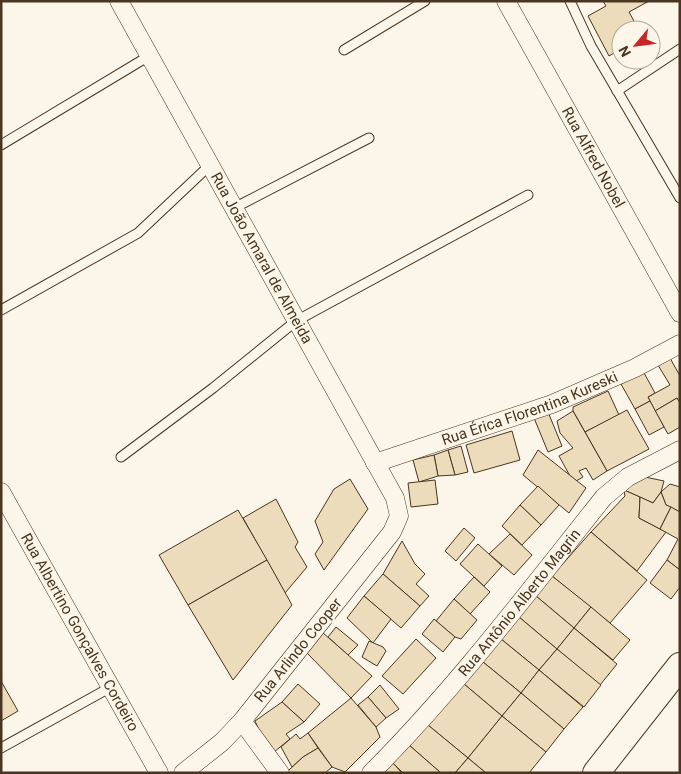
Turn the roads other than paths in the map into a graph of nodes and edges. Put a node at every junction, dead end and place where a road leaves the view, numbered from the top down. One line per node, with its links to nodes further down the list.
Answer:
1 (119, 1): 7 (street, Rua João Amaral de Almeida)
2 (425, 1): 6 (lane)
3 (506, 1): 16 (street, Rua Alfred Nobel)
4 (570, 1): 8 (lane)
5 (680, 49): 8 (lane)
6 (344, 50)
7 (149, 56): 10 (lane); 11 (street, Rua João Amaral de Almeida)
8 (618, 91): 13 (lane)
9 (369, 138): 14 (lane)
10 (1, 145)
11 (210, 165): 14 (street, Rua João Amaral de Almeida); 15 (lane)
12 (528, 196): 17 (lane)
13 (680, 198)
14 (234, 208): 17 (street, Rua João Amaral de Almeida)
15 (1, 310)
16 (680, 313)
17 (296, 321): 20 (lane); 21 (street, Rua João Amaral de Almeida)
18 (680, 344): 21 (street, Rua Érica Florentina Kureski)
19 (680, 450): 31 (street, Rua Antônio Alberto Magrin)
20 (121, 457)
21 (375, 463): 23 (street, Rua João Amaral de Almeida)
22 (1, 492): 25 (street, Rua Albertino Gonçalves Cordeiro)
23 (399, 516): 26 (street, Rua Arlindo Cooper)
24 (680, 666): 32 (main road)
25 (111, 687): 27 (lane); 28 (street, Rua Albertino Gonçalves Cordeiro)
26 (242, 720): 29 (street, Rua Arlindo Cooper); 30 (street)
27 (1, 748)
28 (159, 773)
29 (183, 773)
30 (280, 773)
31 (371, 773)
32 (596, 773)

